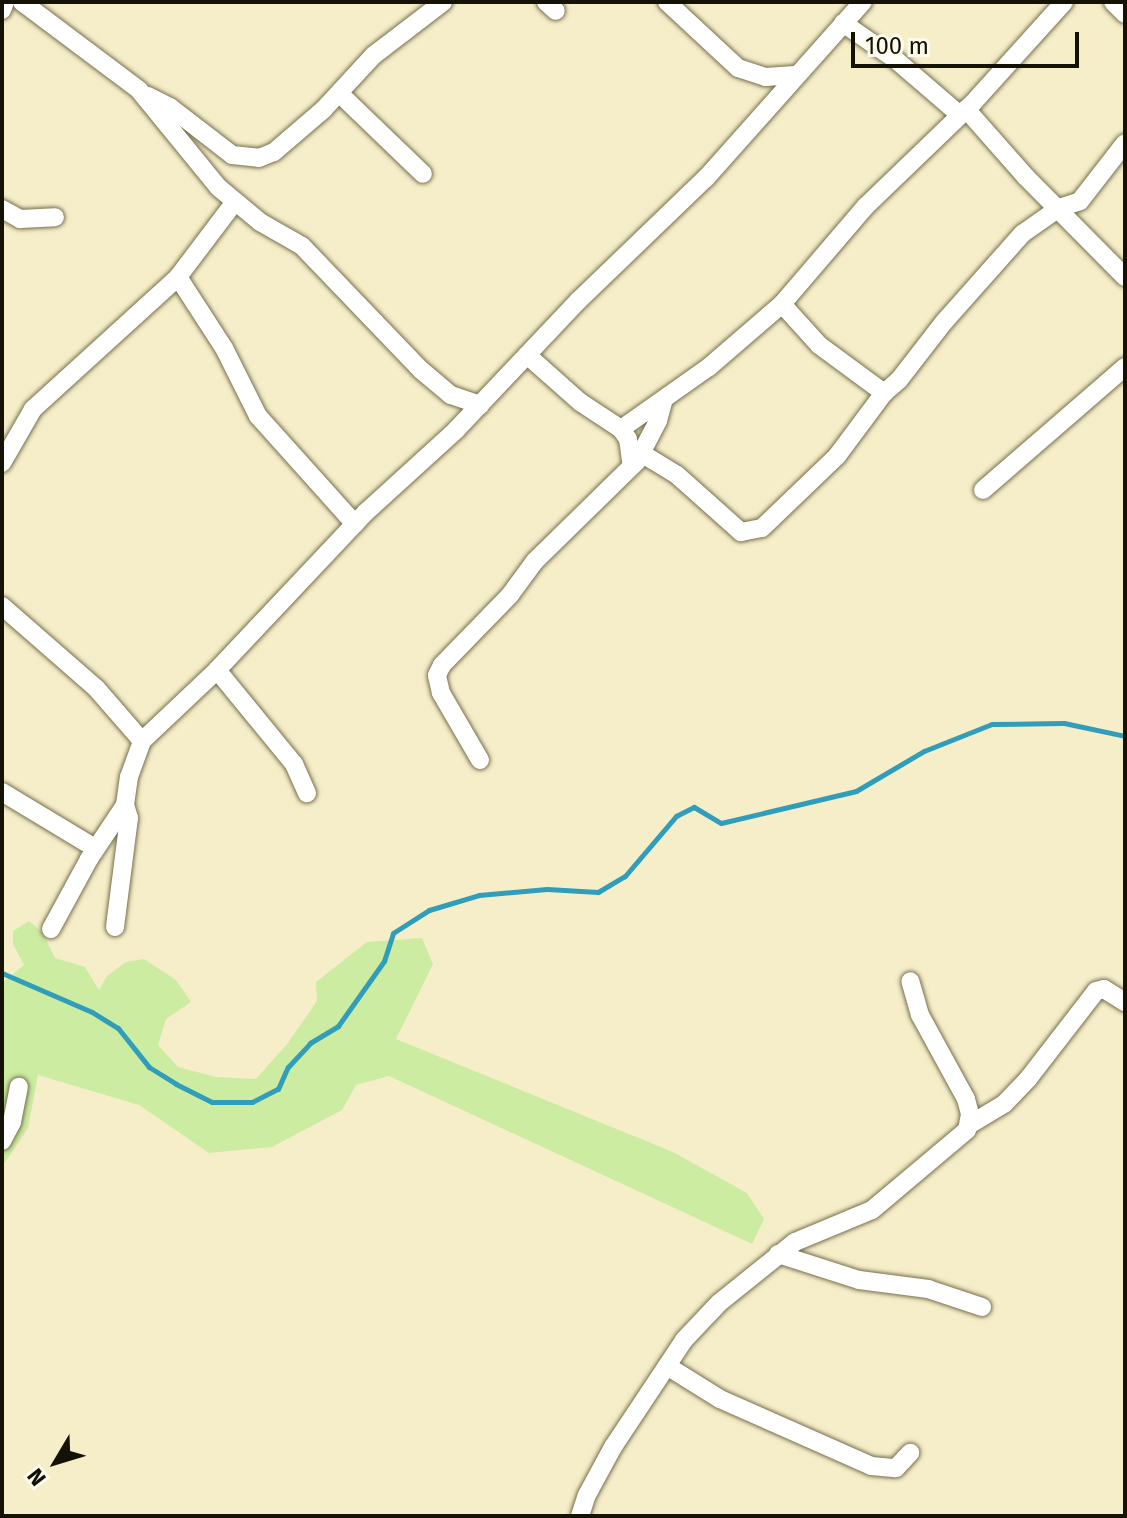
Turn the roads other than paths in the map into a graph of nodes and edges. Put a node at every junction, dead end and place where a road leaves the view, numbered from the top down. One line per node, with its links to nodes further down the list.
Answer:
1 (5, 2): 8 (street)
2 (22, 2): 12 (street)
3 (443, 2): 13 (street)
4 (667, 2): 11 (street)
5 (863, 2): 10 (street)
6 (1064, 2): 14 (street)
7 (1113, 2): 9 (street)
8 (2, 10)
9 (1125, 14)
10 (843, 23): 11 (street); 14 (street)
11 (795, 75): 24 (street)
12 (139, 90): 13 (street); 17 (street)
13 (340, 94): 16 (street)
14 (963, 112): 18 (street); 23 (street)
15 (1125, 143): 18 (street)
16 (423, 174)
17 (234, 203): 21 (street); 28 (street)
18 (1059, 208): 22 (street); 26 (street)
19 (2, 209): 20 (street)
20 (55, 217)
21 (178, 277): 31 (street); 33 (street)
22 (1125, 277)
23 (782, 304): 26 (street); 27 (street)
24 (527, 355): 28 (street); 29 (street)
25 (1125, 367): 32 (street)
26 (884, 393): 30 (street)
27 (663, 402): 29 (street); 30 (street)
28 (480, 405): 33 (street)
29 (621, 429): 30 (street)
30 (636, 460): 37 (street)
31 (2, 463)
32 (983, 490)
33 (355, 524): 35 (street)
34 (4, 613): 36 (street)
35 (217, 670): 36 (street); 39 (street)
36 (142, 741): 40 (street)
37 (480, 760)
38 (2, 792): 41 (street)
39 (307, 793)
40 (125, 805): 41 (street); 42 (street)
41 (95, 848): 43 (street)
42 (115, 927)
43 (51, 929)
44 (910, 981): 47 (street)
45 (1125, 1002): 47 (street)
46 (19, 1087): 48 (street)
47 (969, 1125): 49 (street)
48 (2, 1141)
49 (778, 1254): 50 (street); 51 (street)
50 (982, 1307)
51 (667, 1366): 52 (street); 53 (street)
52 (910, 1453)
53 (580, 1516)

